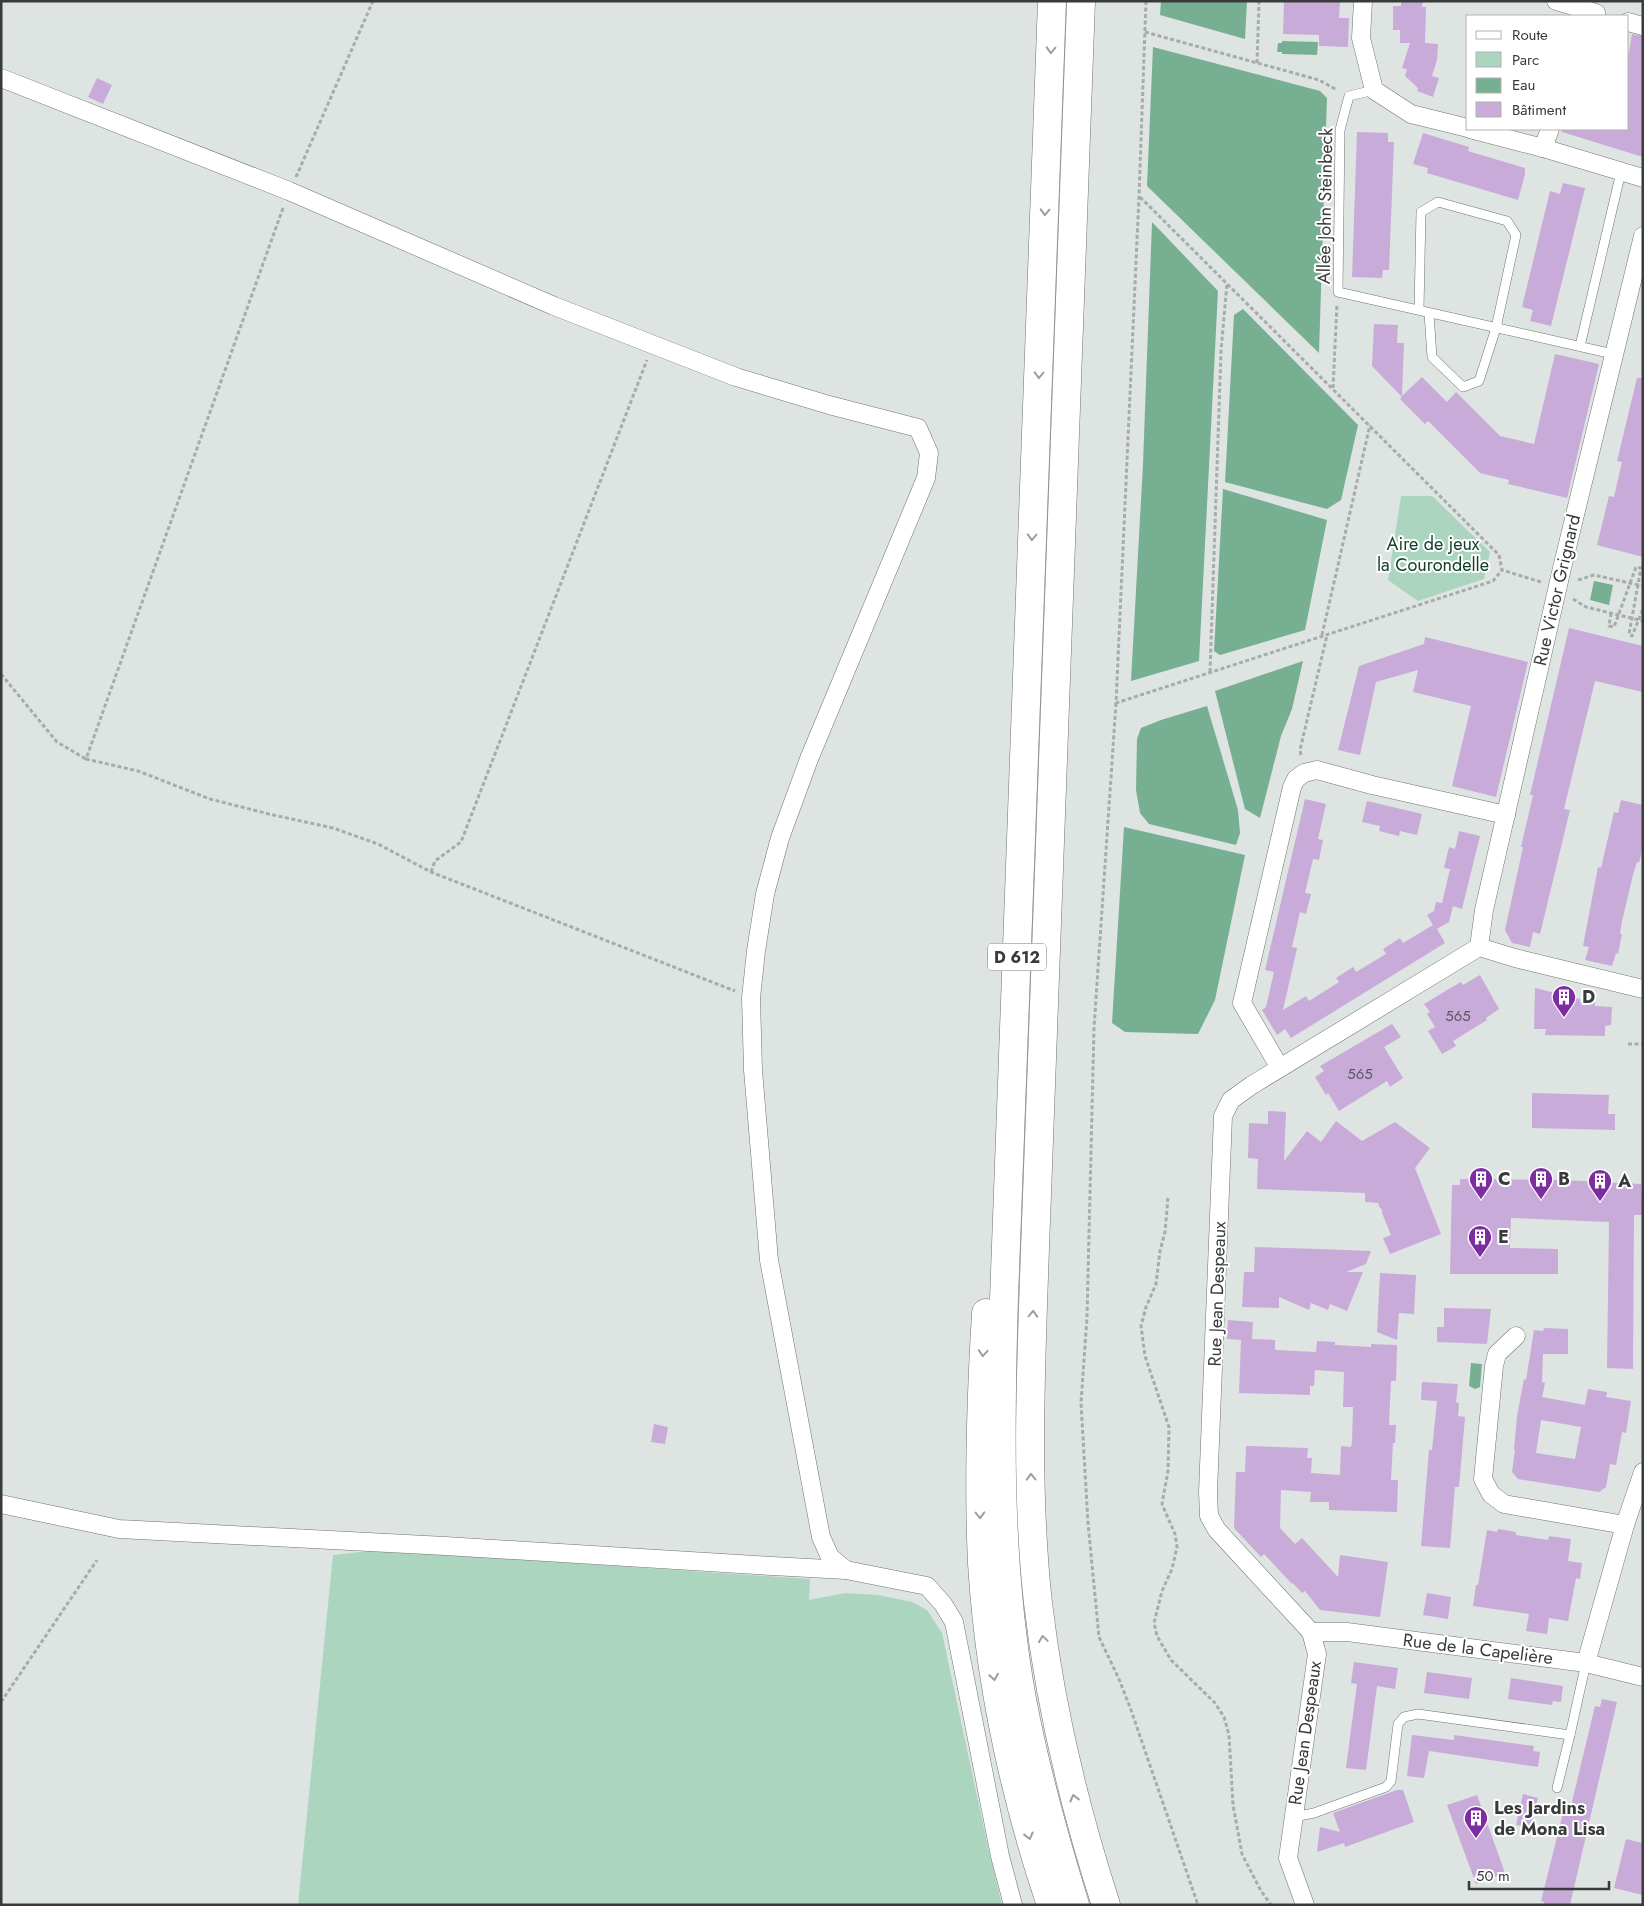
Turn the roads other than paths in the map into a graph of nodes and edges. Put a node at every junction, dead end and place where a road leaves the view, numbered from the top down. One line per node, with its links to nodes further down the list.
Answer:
1 (1052, 1): 26 (highway, D 612, one-way to 26)
2 (1081, 1): 38 (highway, D 612, one-way to 2)
3 (1363, 1): 9 (street)
4 (1556, 1): 5 (street)
5 (1599, 15)
6 (1629, 22): 7 (street)
7 (1643, 26)
8 (1, 78): 31 (street)
9 (1374, 90): 10 (street); 17 (lane, Allée John Steinbeck)
10 (1466, 127)
11 (1476, 130): 13 (street)
12 (1550, 130): 13 (street)
13 (1543, 148): 14 (street)
14 (1621, 172): 15 (street); 20 (lane)
15 (1643, 178)
16 (1643, 236): 21 (street, Rue Victor Grignard)
17 (1419, 310): 18 (lane, Allée John Steinbeck); 19 (lane)
18 (1429, 313): 19 (lane, Allée John Steinbeck); 19 (lane)
19 (1496, 328): 20 (lane, Allée John Steinbeck)
20 (1580, 346): 21 (lane, Allée John Steinbeck)
21 (1613, 354): 22 (street, Rue Victor Grignard)
22 (1506, 815): 23 (street, Rue Victor Grignard); 25 (street)
23 (1480, 947): 24 (street); 25 (street, Rue Jean Despeaux)
24 (1643, 989)
25 (1280, 1068): 32 (street, Rue Jean Despeaux)
26 (1013, 1078): 40 (highway, one-way to 40); 41 (highway, D 612)
27 (1516, 1336): 30 (street)
28 (1643, 1472): 30 (street)
29 (1, 1504): 31 (street)
30 (1625, 1525): 33 (street)
31 (846, 1570): 39 (street)
32 (1311, 1632): 33 (street, Rue de la Capelière); 37 (street, Rue Jean Despeaux)
33 (1586, 1663): 34 (street, Rue de la Capelière); 35 (lane)
34 (1643, 1677)
35 (1570, 1735): 36 (lane); 37 (lane)
36 (1557, 1788)
37 (1294, 1817): 44 (street, Rue Jean Despeaux)
38 (1087, 1845): 42 (highway, D 612); 43 (highway)
39 (1013, 1905)
40 (1051, 1905)
41 (1076, 1905)
42 (1106, 1905)
43 (1112, 1905)
44 (1305, 1905)

